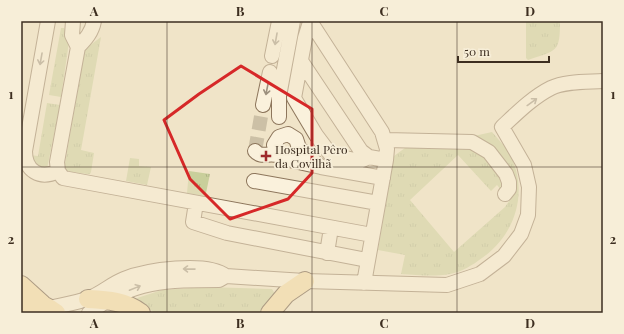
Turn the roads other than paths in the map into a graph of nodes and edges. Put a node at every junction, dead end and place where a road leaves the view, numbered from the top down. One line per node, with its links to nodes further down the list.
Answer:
1 (48, 21): 21 (street, one-way to 21)
2 (73, 21): 7 (street)
3 (94, 21): 7 (street)
4 (279, 21): 8 (street, one-way to 8)
5 (293, 21): 13 (street)
6 (310, 21): 9 (street); 14 (street)
7 (75, 42): 21 (street)
8 (272, 56)
9 (301, 61): 18 (street); 18 (street)
10 (270, 72): 12 (street, one-way to 12)
11 (603, 81): 33 (street, one-way to 11)
12 (264, 105)
13 (283, 137): 15 (street); 17 (street)
14 (386, 140): 19 (street); 24 (street)
15 (299, 148): 17 (street); 20 (street)
16 (255, 151): 17 (street)
17 (281, 157): 20 (street)
18 (369, 157): 19 (street)
19 (386, 160): 22 (street)
20 (321, 167): 22 (street)
21 (58, 171): 25 (street)
22 (383, 178): 26 (street)
23 (254, 181): 26 (street)
24 (505, 194)
25 (196, 203): 27 (street); 29 (street)
26 (378, 203): 28 (street)
27 (331, 228): 28 (street); 29 (street)
28 (372, 235): 30 (street)
29 (327, 252): 30 (street)
30 (367, 260): 33 (street)
31 (226, 276): 32 (street); 35 (street, one-way to 31); 36 (street, one-way to 36)
32 (305, 281): 33 (street); 40 (main road)
33 (364, 283)
34 (21, 285): 38 (main road)
35 (111, 300): 36 (main road); 39 (main road)
36 (89, 306): 38 (street)
37 (21, 307): 38 (main road)
38 (49, 308)
39 (141, 313)
40 (270, 313)

